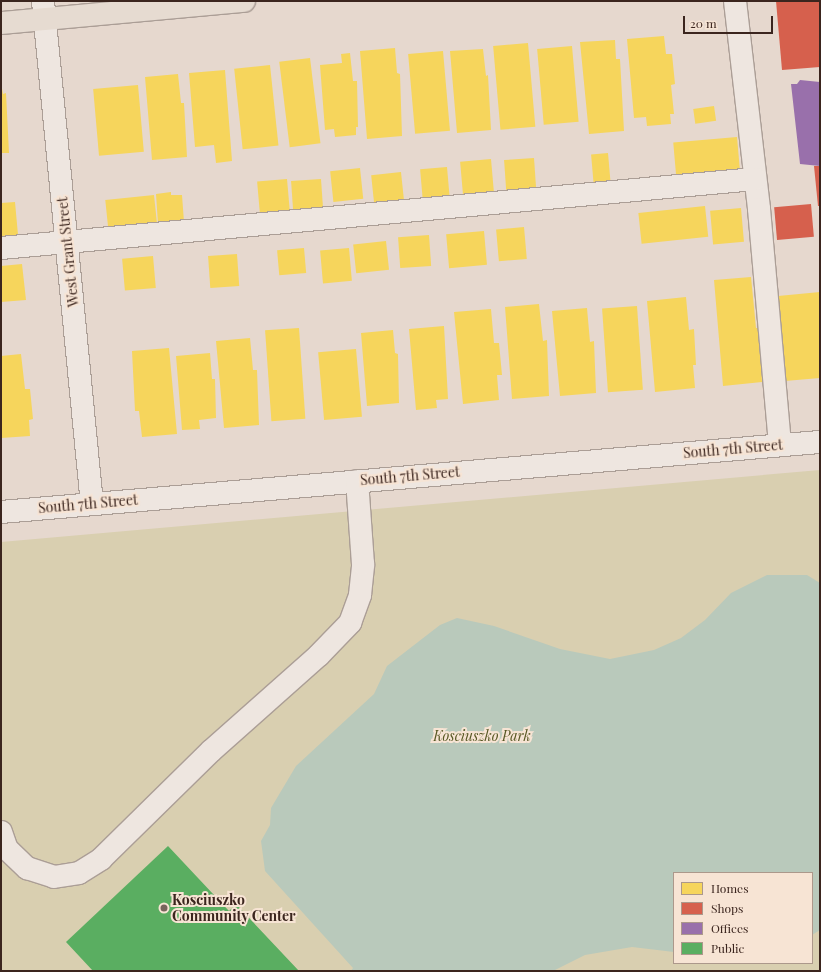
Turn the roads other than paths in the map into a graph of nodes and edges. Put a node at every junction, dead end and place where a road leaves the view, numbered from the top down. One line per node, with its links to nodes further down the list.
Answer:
1 (244, 1): 3 (main road)
2 (735, 1): 5 (street)
3 (44, 10): 4 (main road); 6 (street, West Grant Street)
4 (1, 22)
5 (755, 178): 6 (street); 9 (street)
6 (67, 243): 7 (street); 11 (street, West Grant Street)
7 (1, 248)
8 (820, 442): 9 (street, South 7th Street)
9 (780, 445): 10 (street, South 7th Street)
10 (357, 481): 11 (street, South 7th Street); 13 (street)
11 (92, 504): 12 (street, South 7th Street)
12 (1, 512)
13 (1, 832)

